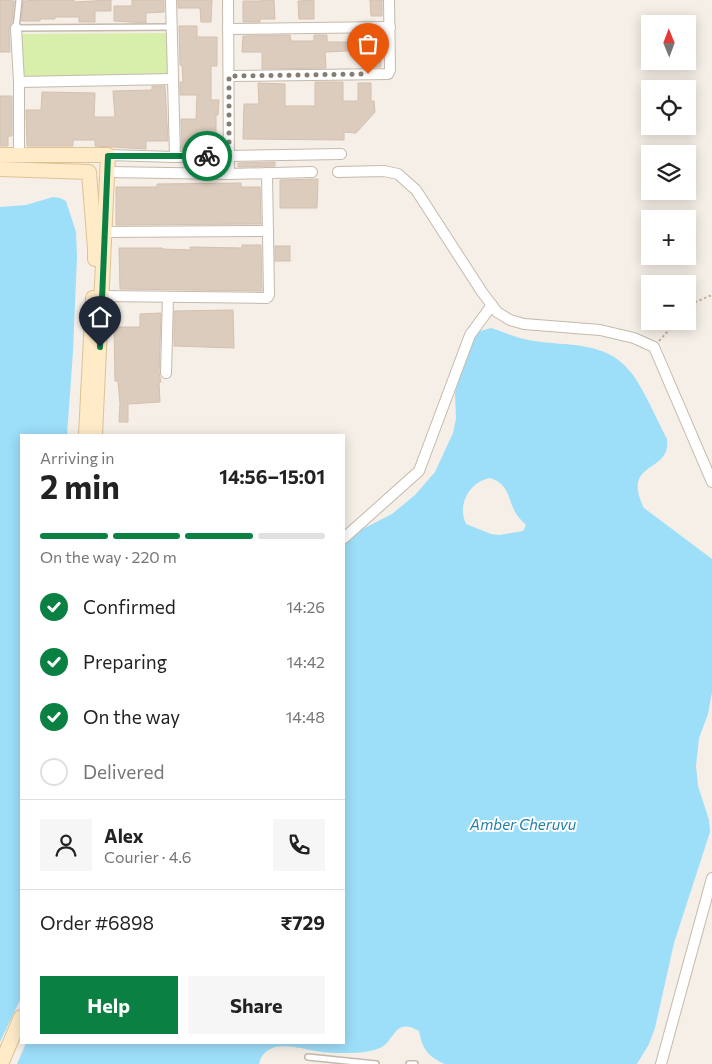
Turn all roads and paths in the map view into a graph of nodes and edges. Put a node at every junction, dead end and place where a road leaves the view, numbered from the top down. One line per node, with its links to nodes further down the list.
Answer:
1 (19, 0): 7 (lane)
2 (171, 0): 5 (street)
3 (228, 0): 8 (street)
4 (389, 0): 6 (street)
5 (171, 27): 7 (lane); 10 (street)
6 (390, 27): 8 (street); 9 (street)
7 (16, 28): 11 (street)
8 (228, 29): 9 (street)
9 (229, 76): 17 (street)
10 (173, 79): 11 (street); 18 (street)
11 (19, 82): 14 (street)
12 (341, 154): 17 (street)
13 (0, 155): 14 (main road)
14 (18, 155): 15 (main road)
15 (90, 156): 16 (main road); 20 (main road)
16 (108, 156): 18 (street); 21 (main road)
17 (229, 156): 18 (street); 25 (street)
18 (175, 157)
19 (0, 169): 20 (main road)
20 (89, 172): 21 (main road); 36 (main road)
21 (108, 172): 25 (street); 27 (main road)
22 (312, 172): 24 (street)
23 (338, 172): 32 (street)
24 (267, 173): 25 (street); 26 (street)
25 (229, 174)
26 (268, 231): 27 (street); 30 (street)
27 (105, 232): 29 (main road)
28 (712, 295): 31 (path)
29 (102, 296): 30 (street); 37 (main road)
30 (168, 297): 35 (street)
31 (696, 302)
32 (492, 305): 34 (street); 39 (street)
33 (669, 330): 34 (path)
34 (654, 347): 38 (street)
35 (166, 373)
36 (86, 434)
37 (95, 434)
38 (712, 482)
39 (345, 537)
40 (712, 878): 49 (street)
41 (20, 1020): 44 (main road)
42 (20, 1037): 45 (main road)
43 (308, 1057): 46 (lane)
44 (1, 1064)
45 (9, 1064)
46 (376, 1064)
47 (409, 1064): 48 (lane)
48 (415, 1064)
49 (661, 1064)

